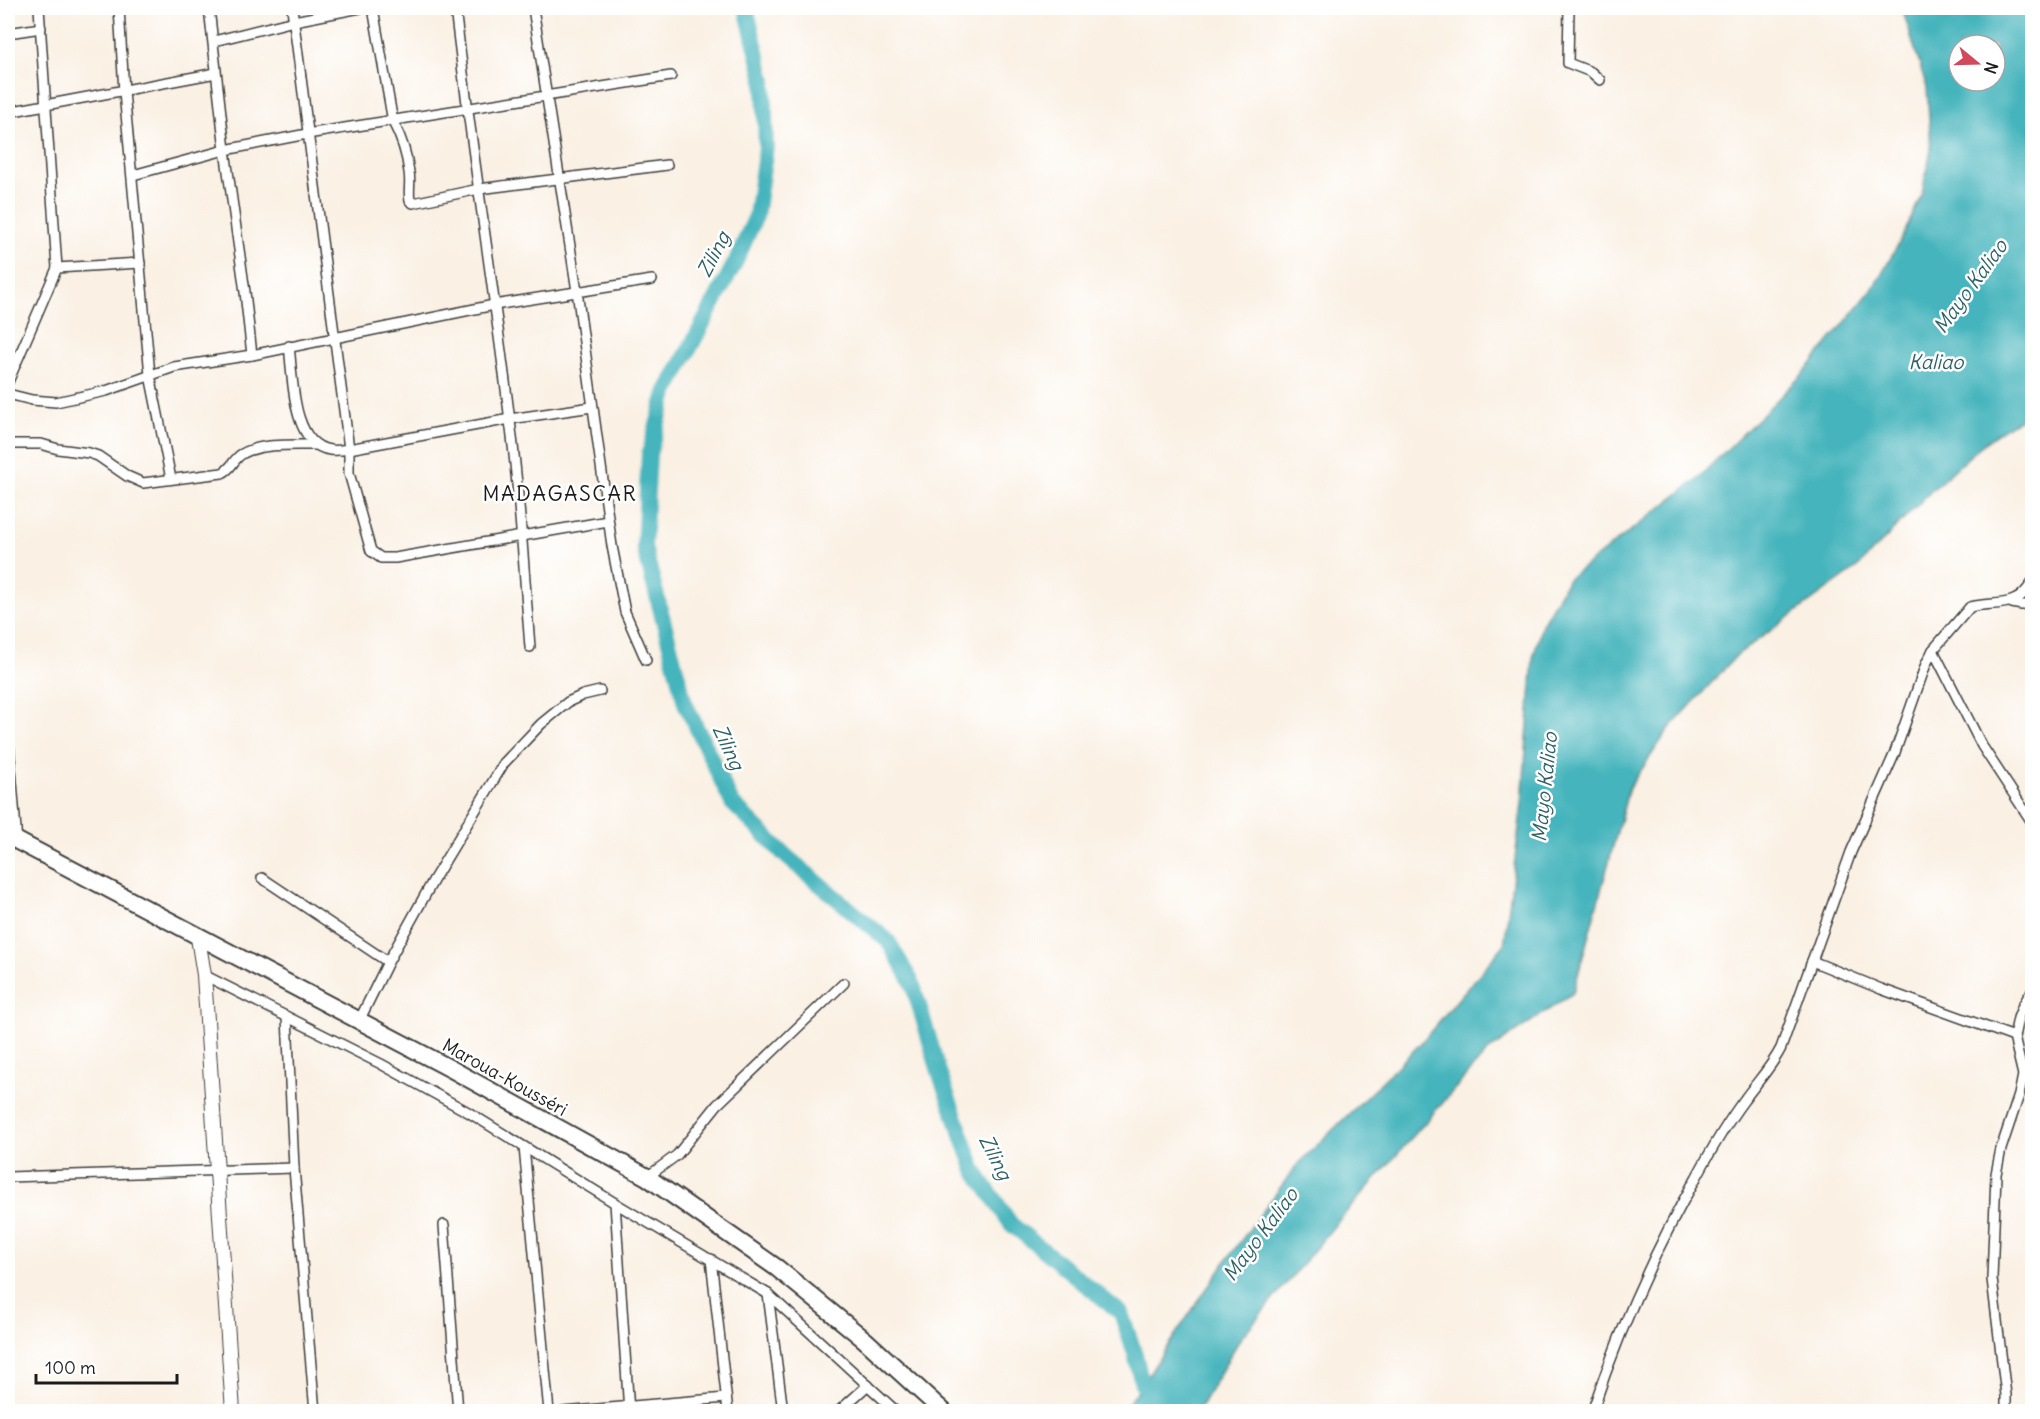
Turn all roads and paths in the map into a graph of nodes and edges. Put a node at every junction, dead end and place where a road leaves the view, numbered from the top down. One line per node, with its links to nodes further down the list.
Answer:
1 (39, 8): 11 (street)
2 (119, 8): 17 (street)
3 (209, 8): 13 (street)
4 (292, 8): 10 (street)
5 (360, 8): 10 (street)
6 (373, 8): 22 (street)
7 (455, 8): 20 (street)
8 (533, 8): 18 (street)
9 (1569, 8): 16 (street)
10 (294, 21): 13 (street); 23 (street)
11 (41, 28): 12 (street); 19 (street)
12 (8, 33)
13 (214, 41): 14 (street)
14 (216, 73): 17 (street); 24 (street)
15 (671, 76): 18 (street)
16 (1600, 80)
17 (124, 92): 19 (street); 26 (street)
18 (546, 95): 20 (street); 27 (street)
19 (46, 106): 21 (street); 30 (street)
20 (467, 110): 22 (street); 28 (street)
21 (8, 112)
22 (393, 122): 23 (street); 28 (street)
23 (307, 134): 24 (street); 34 (street)
24 (225, 150): 26 (street); 36 (street)
25 (667, 165): 27 (street)
26 (133, 175): 29 (street)
27 (559, 179): 28 (street); 32 (street)
28 (479, 189): 33 (street)
29 (140, 263): 30 (street); 37 (street)
30 (57, 268): 38 (street)
31 (652, 280): 32 (street)
32 (577, 291): 33 (street); 40 (street)
33 (494, 305): 34 (street); 41 (street)
34 (335, 338): 35 (street); 44 (street)
35 (289, 346): 36 (street); 43 (street)
36 (252, 355): 37 (street)
37 (150, 375): 39 (street); 45 (street)
38 (8, 382)
39 (8, 394)
40 (592, 407): 41 (street); 46 (street)
41 (510, 419): 44 (street); 47 (street)
42 (8, 444): 45 (street)
43 (316, 445): 44 (street); 45 (street)
44 (349, 449): 47 (street)
45 (171, 479)
46 (608, 521): 47 (street); 53 (street)
47 (521, 535): 51 (street)
48 (2032, 582): 49 (street)
49 (2012, 603): 50 (street); 52 (street)
50 (2032, 605)
51 (530, 647)
52 (1933, 650): 56 (street); 60 (street)
53 (646, 660)
54 (600, 692): 61 (street)
55 (8, 733): 57 (street)
56 (2032, 822)
57 (13, 839): 59 (highway, Maroua-Kousséri)
58 (262, 879): 61 (street)
59 (198, 938): 62 (street); 66 (highway, Maroua-Kousséri)
60 (1812, 960): 67 (street); 90 (street)
61 (388, 962): 66 (street)
62 (204, 975): 65 (street); 70 (street)
63 (844, 983): 72 (street)
64 (2032, 992): 67 (street)
65 (287, 1017): 68 (street); 69 (street)
66 (358, 1021): 72 (highway, Maroua-Kousséri)
67 (2014, 1037): 91 (street)
68 (524, 1147): 73 (street); 83 (street)
69 (294, 1168): 70 (street); 81 (street)
70 (216, 1171): 71 (street); 80 (street)
71 (8, 1177)
72 (647, 1177): 89 (highway, Maroua-Kousséri)
73 (615, 1203): 75 (street); 79 (street)
74 (444, 1225): 82 (street)
75 (711, 1259): 76 (street); 78 (street)
76 (768, 1294): 77 (street); 86 (street)
77 (868, 1385): 87 (street); 88 (street)
78 (726, 1398): 79 (street); 85 (street)
79 (629, 1409): 84 (street)
80 (233, 1412)
81 (315, 1412)
82 (458, 1412)
83 (549, 1412)
84 (563, 1412)
85 (728, 1412)
86 (783, 1412)
87 (838, 1412)
88 (897, 1412)
89 (944, 1412)
90 (1592, 1412)
91 (2006, 1412)

